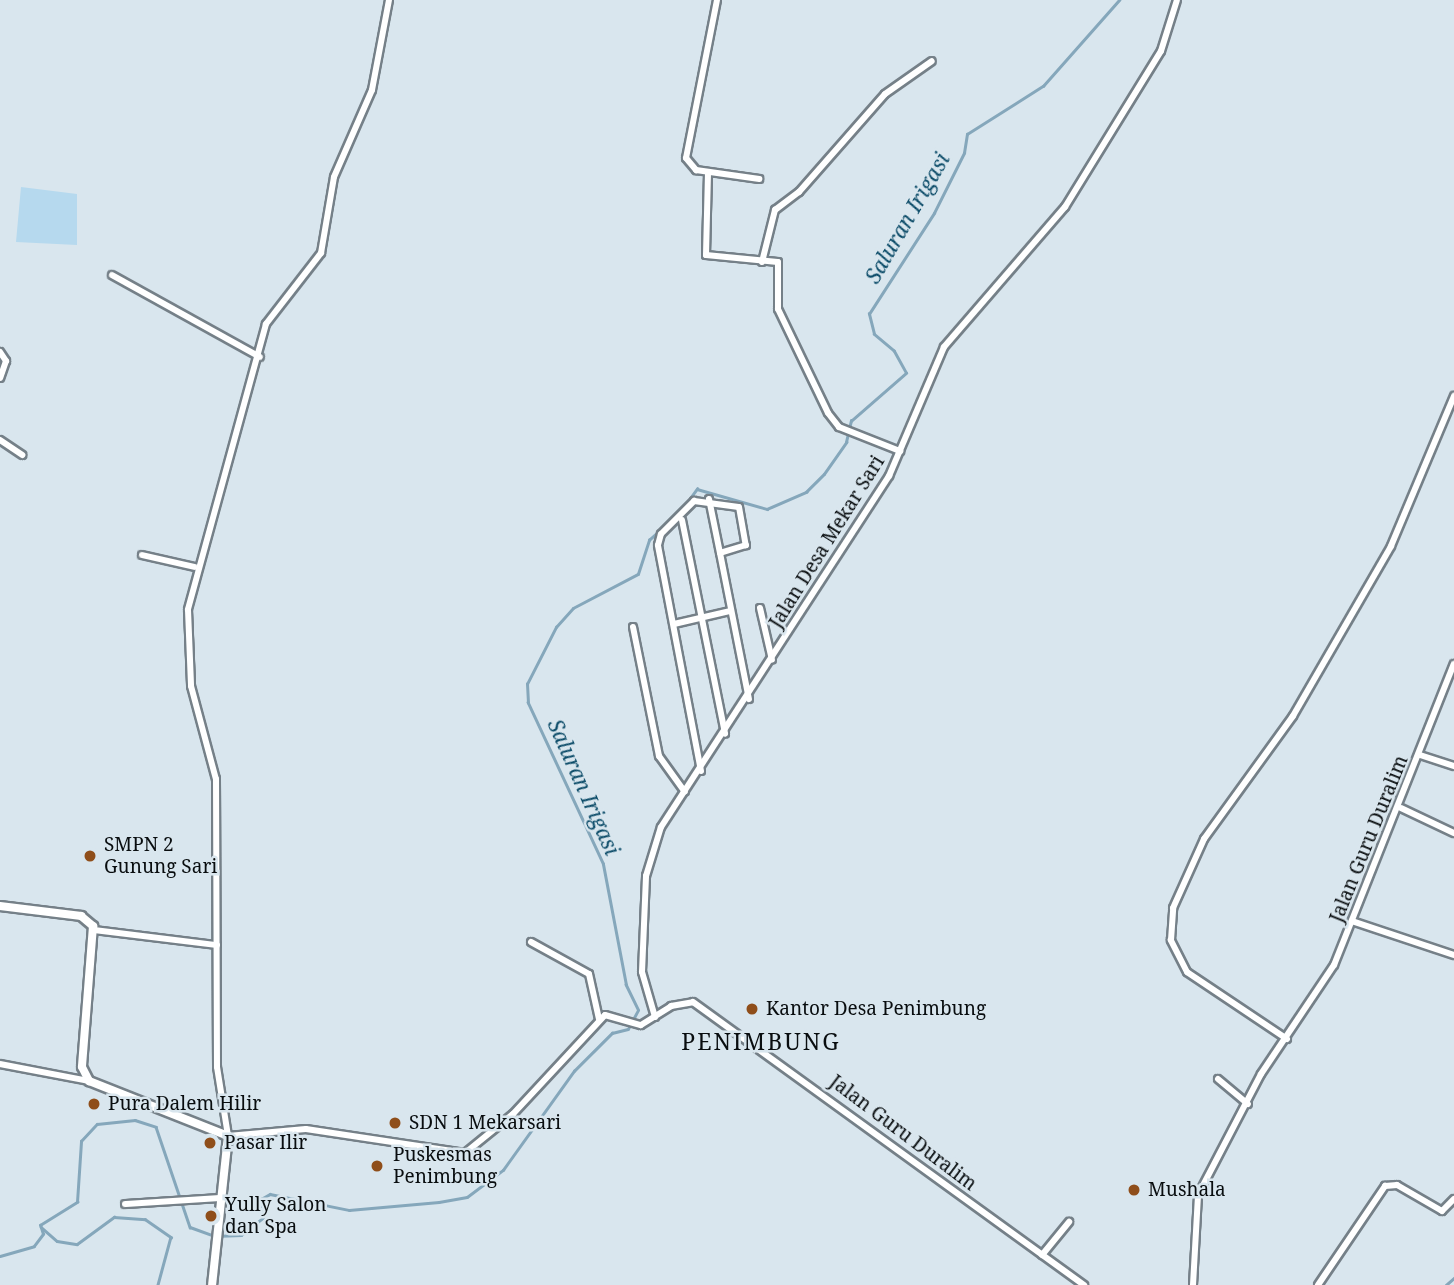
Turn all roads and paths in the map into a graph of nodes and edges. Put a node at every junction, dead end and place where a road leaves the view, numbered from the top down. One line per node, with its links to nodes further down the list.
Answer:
1 (389, 0): 10 (street)
2 (717, 0): 5 (street)
3 (1177, 0): 14 (street, Jalan Desa Mekar Sari)
4 (932, 61): 7 (street)
5 (708, 173): 6 (street); 7 (street)
6 (759, 179)
7 (762, 262): 14 (street)
8 (112, 275): 10 (street)
9 (0, 352): 11 (street)
10 (260, 357): 20 (street)
11 (0, 378)
12 (1454, 396): 44 (street)
13 (0, 440): 15 (street)
14 (900, 452): 26 (street, Jalan Desa Mekar Sari)
15 (22, 455)
16 (709, 499): 17 (street); 18 (street); 18 (street)
17 (682, 520): 23 (street); 24 (street)
18 (720, 553): 22 (street)
19 (142, 555): 20 (street)
20 (195, 567): 40 (street)
21 (760, 608): 26 (street)
22 (730, 611): 23 (street); 28 (street)
23 (703, 616): 24 (street); 29 (street)
24 (674, 624): 32 (street)
25 (633, 627): 33 (street)
26 (772, 660): 28 (street, Jalan Desa Mekar Sari)
27 (1454, 664): 30 (street, Jalan Guru Duralim)
28 (749, 699): 29 (street, Jalan Desa Mekar Sari)
29 (725, 734): 32 (street, Jalan Desa Mekar Sari)
30 (1420, 755): 31 (street); 34 (street, Jalan Guru Duralim)
31 (1454, 766)
32 (701, 771): 33 (street, Jalan Desa Mekar Sari)
33 (685, 792): 42 (street, Jalan Desa Mekar Sari)
34 (1401, 808): 35 (street); 37 (street, Jalan Guru Duralim)
35 (1454, 833)
36 (0, 906): 38 (street)
37 (1352, 921): 41 (street); 44 (street, Jalan Guru Duralim)
38 (94, 930): 40 (street); 47 (street)
39 (531, 942): 43 (street)
40 (217, 945): 49 (street)
41 (1454, 955)
42 (655, 1017): 43 (street, Jalan Guru Duralim); 56 (street, Jalan Guru Duralim)
43 (599, 1019): 49 (street)
44 (1287, 1039): 48 (street, Jalan Guru Duralim)
45 (0, 1064): 47 (street)
46 (1218, 1079): 48 (street)
47 (89, 1081): 49 (street)
48 (1248, 1104): 59 (street, Jalan Guru Duralim)
49 (228, 1140): 50 (street)
50 (221, 1198): 52 (street); 57 (street)
51 (1454, 1199): 53 (street)
52 (125, 1204)
53 (1446, 1209): 54 (street); 60 (street)
54 (1454, 1216)
55 (1069, 1222): 56 (street)
56 (1042, 1255): 58 (street, Jalan Guru Duralim)
57 (212, 1285)
58 (1084, 1285)
59 (1193, 1285)
60 (1318, 1285)

